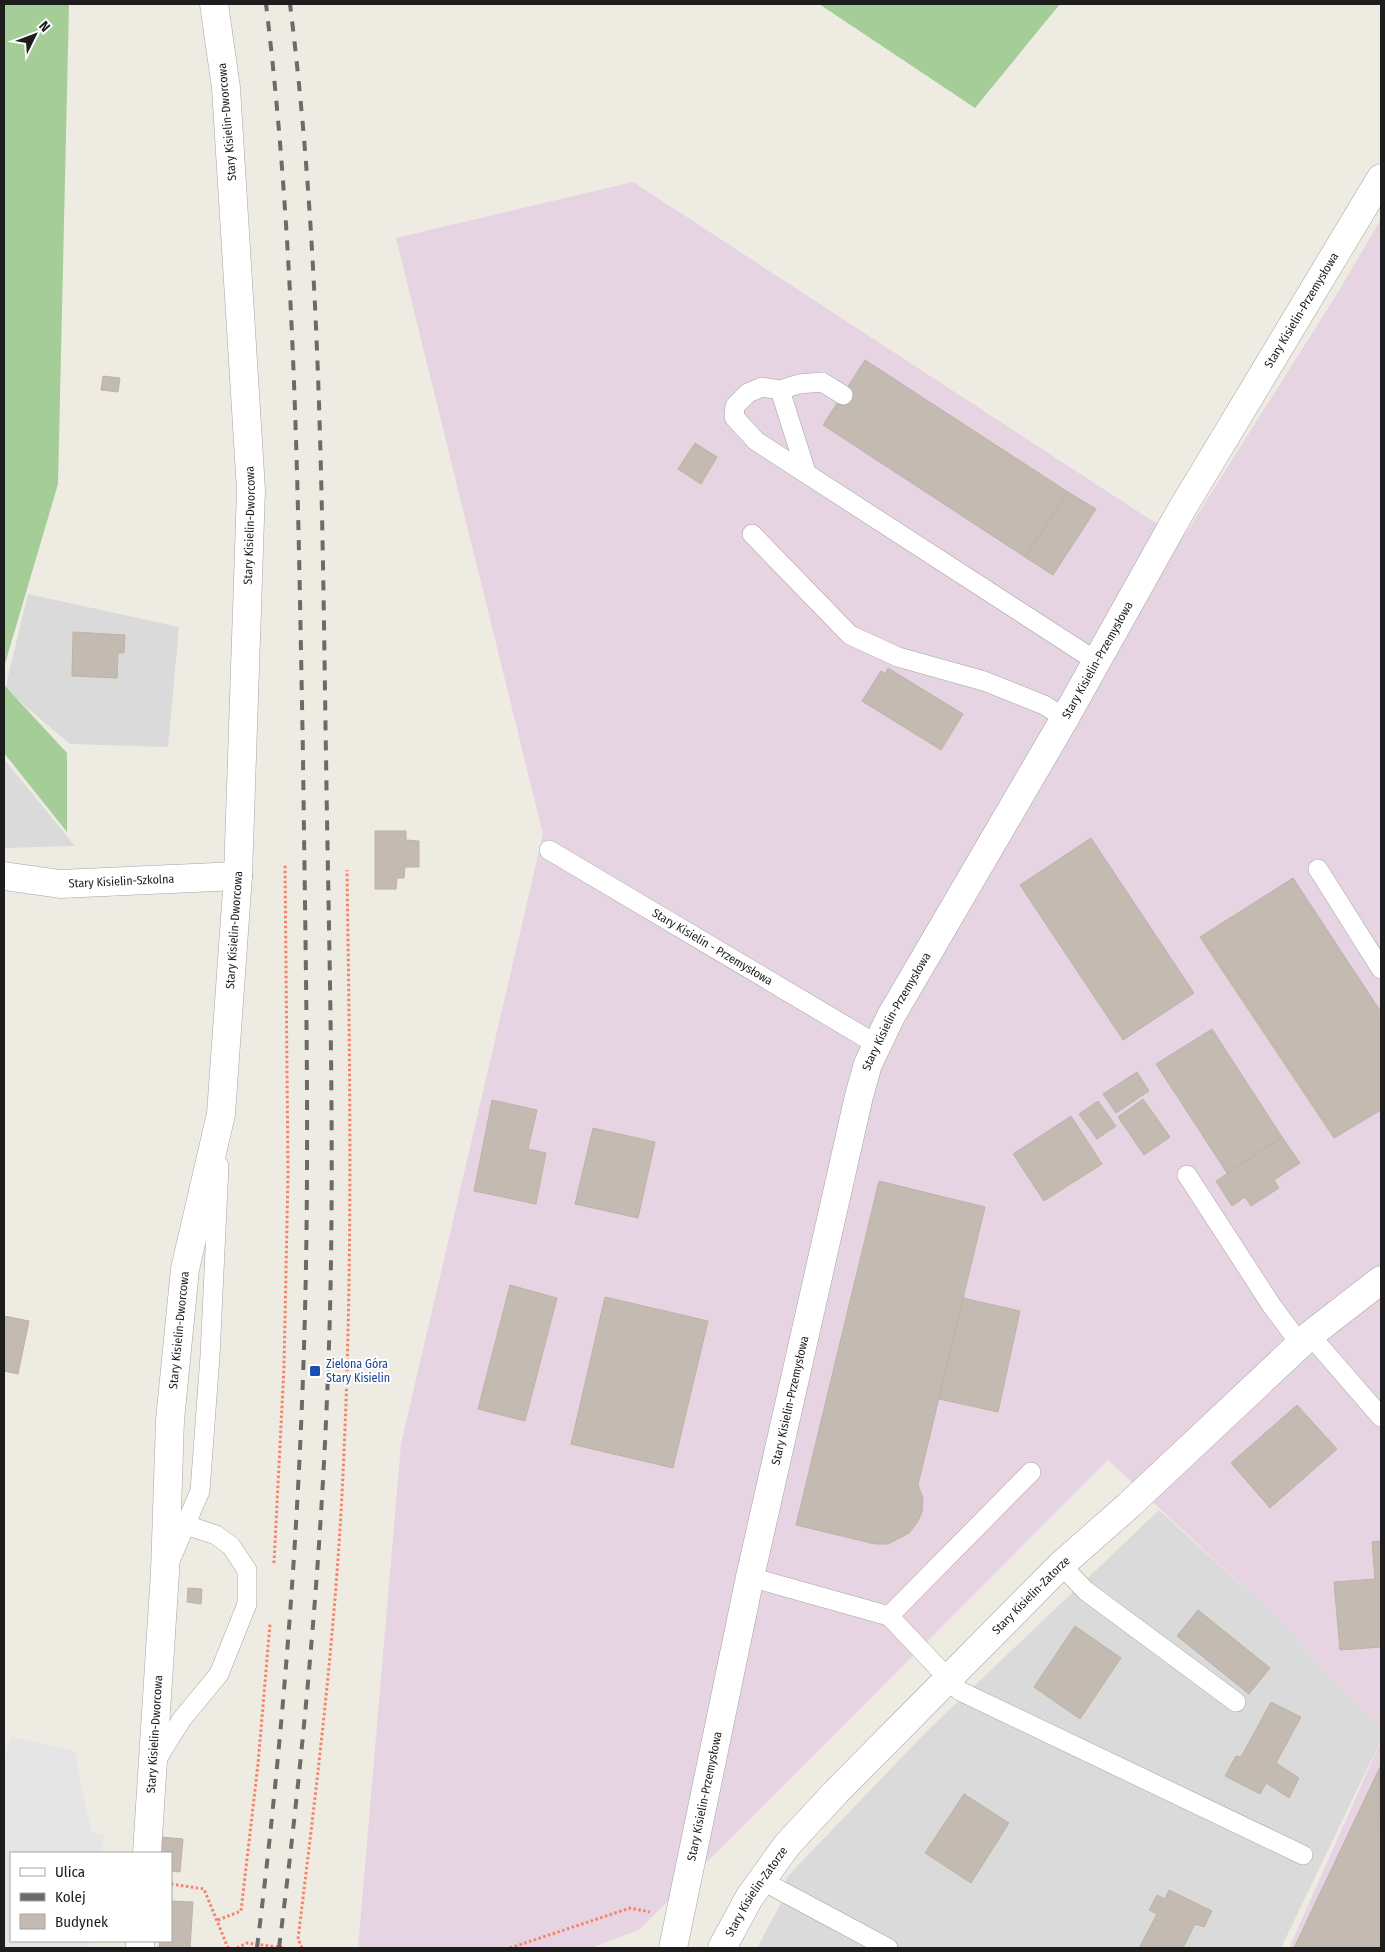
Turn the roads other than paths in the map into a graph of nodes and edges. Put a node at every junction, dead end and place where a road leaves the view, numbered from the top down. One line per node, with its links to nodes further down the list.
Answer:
1 (214, 4): 12 (street, Stary Kisielin-Dworcowa)
2 (1381, 178): 7 (street, Stary Kisielin-Przemysłowa)
3 (780, 390): 4 (lane); 5 (lane); 5 (lane)
4 (843, 394)
5 (806, 472): 7 (lane)
6 (752, 534): 8 (lane)
7 (1096, 661): 8 (street, Stary Kisielin-Przemysłowa)
8 (1065, 718): 14 (street, Stary Kisielin-Przemysłowa)
9 (549, 850): 14 (lane, Stary Kisielin - Przemysłowa)
10 (1318, 870): 13 (lane)
11 (4, 876): 12 (street, Stary Kisielin-Szkolna)
12 (238, 876): 15 (street, Stary Kisielin-Dworcowa)
13 (1381, 969)
14 (876, 1044): 24 (street, Stary Kisielin-Przemysłowa)
15 (221, 1114): 21 (lane); 23 (street, Stary Kisielin-Dworcowa)
16 (1187, 1175): 18 (lane)
17 (1381, 1280): 18 (street, Stary Kisielin-Zatorze)
18 (1305, 1340): 19 (lane); 22 (street, Stary Kisielin-Zatorze)
19 (1381, 1418)
20 (1031, 1472): 25 (lane)
21 (186, 1525): 23 (lane); 28 (lane)
22 (1062, 1565): 26 (street, Stary Kisielin-Zatorze); 27 (lane)
23 (165, 1572): 28 (street, Stary Kisielin-Dworcowa)
24 (750, 1577): 25 (lane); 32 (street, Stary Kisielin-Przemysłowa)
25 (889, 1616): 26 (lane)
26 (948, 1679): 30 (lane); 31 (street, Stary Kisielin-Zatorze)
27 (1236, 1702)
28 (152, 1766): 29 (street, Stary Kisielin-Dworcowa)
29 (147, 1852)
30 (1303, 1855)
31 (761, 1880): 33 (street, Stary Kisielin-Zatorze); 34 (lane)
32 (673, 1948)
33 (722, 1948)
34 (888, 1948)

